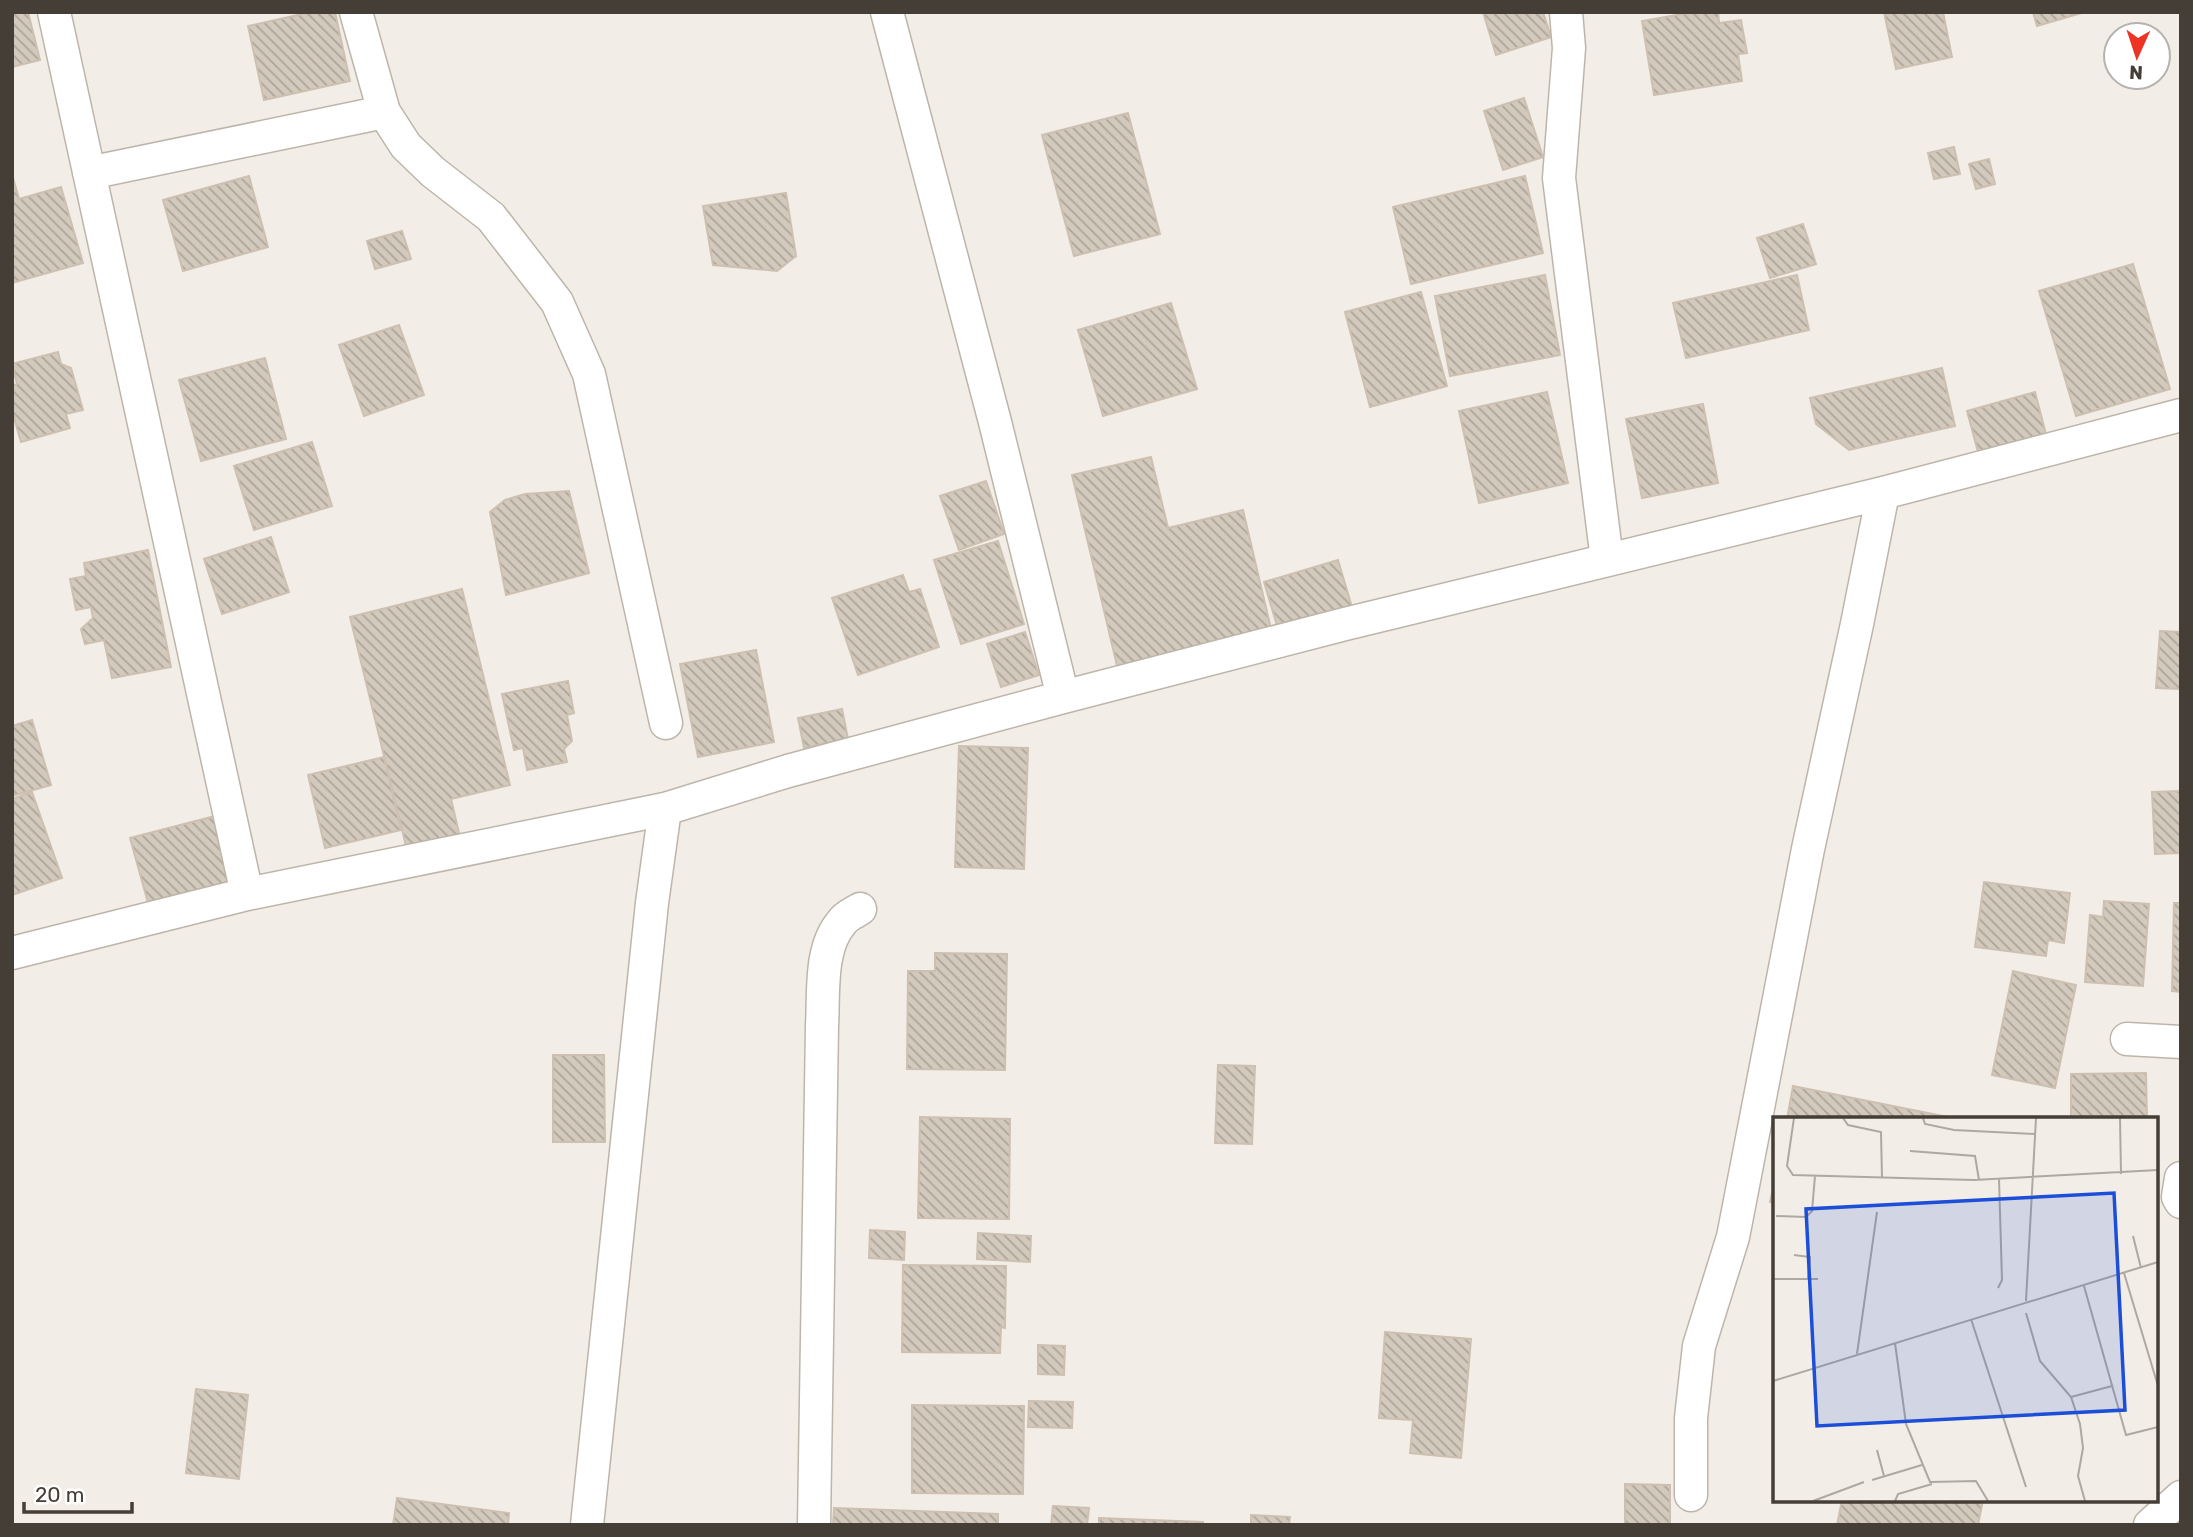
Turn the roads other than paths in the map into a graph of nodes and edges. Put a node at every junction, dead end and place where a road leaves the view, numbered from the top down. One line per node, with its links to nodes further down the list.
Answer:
1 (54, 12): 6 (street)
2 (356, 12): 5 (street)
3 (887, 12): 10 (street)
4 (1566, 12): 9 (street)
5 (384, 112): 6 (street); 11 (street)
6 (89, 173): 13 (street)
7 (2181, 415): 8 (street)
8 (1883, 493): 9 (street); 20 (street)
9 (1607, 561): 10 (street)
10 (1063, 697): 12 (street)
11 (666, 723)
12 (665, 809): 13 (street); 22 (street)
13 (247, 894): 15 (street)
14 (860, 909): 23 (street)
15 (12, 953)
16 (2127, 1039): 17 (street)
17 (2181, 1042)
18 (2181, 1178): 19 (street)
19 (2181, 1202)
20 (1691, 1495)
21 (2181, 1497): 24 (street)
22 (587, 1525)
23 (814, 1525)
24 (2150, 1525)

